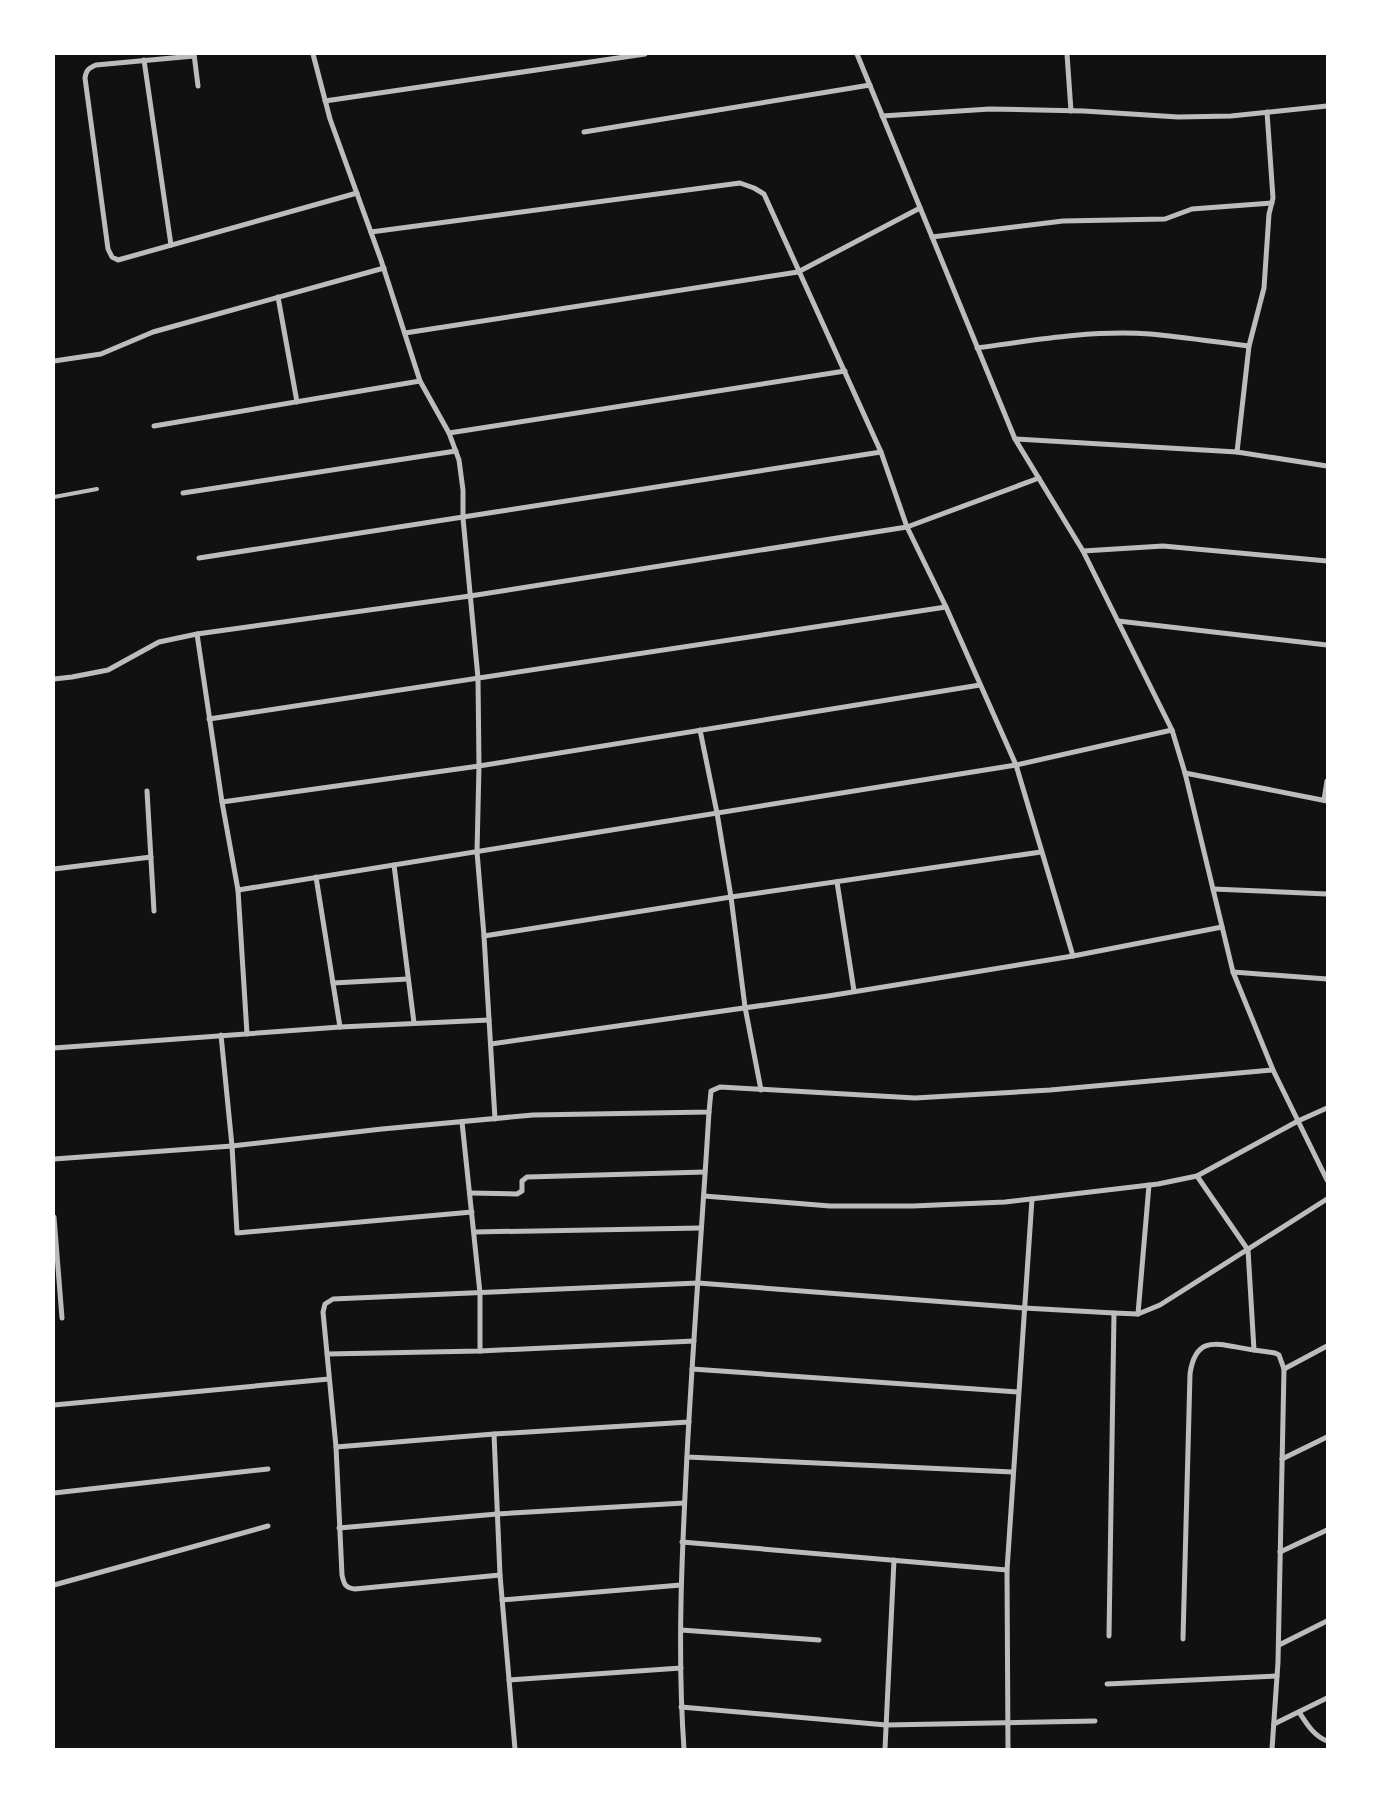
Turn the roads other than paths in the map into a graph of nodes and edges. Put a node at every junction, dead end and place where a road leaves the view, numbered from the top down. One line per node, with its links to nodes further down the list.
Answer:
1 (313, 54): 9 (street)
2 (645, 54): 9 (street)
3 (857, 54): 7 (street)
4 (1067, 54): 11 (street)
5 (194, 55): 6 (street); 8 (street)
6 (144, 60): 20 (street); 20 (street)
7 (870, 85): 13 (street); 14 (street)
8 (198, 86)
9 (326, 101): 15 (street)
10 (1327, 106): 12 (street)
11 (1071, 111): 12 (street); 13 (street)
12 (1267, 112): 16 (street)
13 (882, 116): 17 (street)
14 (584, 132)
15 (357, 194): 18 (street); 20 (street)
16 (1272, 203): 19 (street); 25 (street)
17 (920, 208): 19 (street); 22 (street)
18 (371, 232): 21 (street); 22 (street)
19 (932, 237): 26 (street)
20 (171, 245)
21 (384, 268): 23 (street); 24 (street)
22 (798, 272): 24 (street); 28 (street)
23 (278, 297): 27 (street); 30 (street)
24 (404, 333): 29 (street)
25 (1249, 346): 26 (street); 36 (street)
26 (977, 348): 33 (street)
27 (54, 361)
28 (845, 371): 32 (street); 35 (street)
29 (420, 381): 30 (street); 32 (street)
30 (297, 402): 31 (street)
31 (154, 426)
32 (449, 432): 34 (street)
33 (1015, 439): 36 (street); 38 (street)
34 (456, 451): 40 (street); 42 (street)
35 (881, 452): 42 (street); 43 (street)
36 (1237, 452): 37 (street)
37 (1327, 466)
38 (1039, 478): 43 (street); 44 (street)
39 (97, 489): 41 (lane)
40 (183, 493)
41 (54, 497)
42 (463, 518): 45 (street); 47 (street)
43 (907, 527): 47 (street); 48 (street)
44 (1083, 551): 46 (street); 49 (street)
45 (199, 558)
46 (1327, 561)
47 (470, 596): 50 (street); 52 (street)
48 (946, 607): 52 (street); 54 (street)
49 (1118, 621): 51 (street); 57 (street)
50 (197, 634): 53 (street); 55 (street)
51 (1327, 645)
52 (478, 678): 55 (street); 59 (street)
53 (54, 679)
54 (980, 685): 56 (street); 58 (street)
55 (209, 719): 64 (street)
56 (700, 730): 59 (street); 65 (street)
57 (1172, 730): 58 (street); 60 (street)
58 (1016, 765): 65 (street); 67 (street)
59 (479, 766): 64 (street); 66 (street)
60 (1185, 773): 63 (street); 73 (street)
61 (1327, 781): 63 (street)
62 (147, 791): 68 (street)
63 (1325, 801)
64 (222, 802): 74 (street)
65 (717, 813): 66 (street); 76 (street)
66 (478, 852): 69 (street); 79 (street)
67 (1041, 852): 72 (street); 80 (street)
68 (151, 857): 70 (street); 77 (street)
69 (394, 865): 71 (street); 82 (street)
70 (54, 868)
71 (316, 877): 74 (street); 84 (street)
72 (837, 882): 76 (street); 85 (street)
73 (1213, 889): 75 (street); 78 (street)
74 (238, 890): 90 (street)
75 (1327, 894)
76 (731, 897): 79 (street); 86 (street)
77 (154, 911)
78 (1222, 927): 80 (street); 81 (street)
79 (484, 936): 87 (street)
80 (1073, 956): 85 (street)
81 (1233, 972): 83 (street); 94 (street)
82 (408, 979): 84 (street); 88 (street)
83 (1327, 979)
84 (333, 983): 89 (street)
85 (854, 991): 86 (street)
86 (745, 1007): 92 (street); 95 (street)
87 (489, 1020): 88 (street); 92 (street)
88 (414, 1023): 89 (street)
89 (340, 1027): 90 (street)
90 (247, 1034): 91 (street)
91 (221, 1035): 93 (street); 101 (street)
92 (491, 1044): 98 (street)
93 (54, 1048)
94 (1273, 1070): 95 (street); 99 (street)
95 (761, 1090): 97 (street)
96 (1327, 1108): 99 (street)
97 (709, 1112): 98 (street); 103 (street)
98 (495, 1119): 100 (street)
99 (1298, 1121): 104 (street); 105 (street)
100 (462, 1122): 101 (street); 107 (street)
101 (232, 1146): 102 (street); 111 (street)
102 (54, 1159)
103 (705, 1172): 107 (street); 108 (street)
104 (1197, 1176): 106 (street); 115 (street)
105 (1327, 1180)
106 (1149, 1185): 109 (street); 120 (street)
107 (470, 1193): 111 (street)
108 (704, 1196): 109 (street); 113 (street)
109 (1032, 1199): 118 (street)
110 (1327, 1199): 115 (street)
111 (472, 1212): 114 (street)
112 (54, 1217): 121 (street)
113 (701, 1228): 114 (street); 116 (street)
114 (474, 1232): 117 (street)
115 (1248, 1250): 120 (street); 124 (street)
116 (698, 1283): 117 (street); 118 (street); 122 (street)
117 (480, 1293): 125 (street); 126 (street)
118 (1024, 1308): 119 (street); 130 (street)
119 (1114, 1313): 120 (street); 156 (street)
120 (1138, 1314)
121 (62, 1318)
122 (694, 1340): 125 (street); 127 (street)
123 (1327, 1346): 128 (street)
124 (1254, 1350): 128 (street); 157 (street)
125 (480, 1351): 126 (street)
126 (327, 1354): 129 (street)
127 (692, 1369): 130 (street); 132 (street)
128 (1284, 1369): 137 (street)
129 (329, 1379): 131 (street); 135 (street)
130 (1018, 1392): 139 (street)
131 (54, 1405)
132 (688, 1422): 133 (street); 136 (street)
133 (494, 1434): 135 (street); 142 (street)
134 (1327, 1437): 137 (street)
135 (336, 1446): 144 (street)
136 (687, 1457): 139 (street); 141 (street)
137 (1282, 1459): 147 (street)
138 (268, 1469): 140 (street)
139 (1013, 1472): 149 (street)
140 (54, 1493)
141 (684, 1503): 142 (street); 146 (street)
142 (497, 1514): 144 (street); 150 (street)
143 (268, 1526): 152 (street)
144 (340, 1528): 150 (street)
145 (1327, 1530): 147 (street)
146 (682, 1542): 148 (street); 151 (street)
147 (1280, 1552): 159 (street)
148 (894, 1560): 149 (street); 170 (street)
149 (1006, 1570): 168 (street)
150 (500, 1575): 153 (street)
151 (681, 1585): 153 (street); 155 (street)
152 (54, 1586)
153 (502, 1600): 162 (street)
154 (1327, 1621): 159 (street)
155 (681, 1630): 158 (street); 160 (street)
156 (1109, 1636)
157 (1183, 1639)
158 (819, 1640)
159 (1279, 1645): 161 (street)
160 (681, 1668): 162 (street); 165 (street)
161 (1278, 1676): 163 (street); 169 (street)
162 (509, 1680): 172 (street)
163 (1107, 1684)
164 (1327, 1698): 166 (street)
165 (681, 1707): 170 (street); 173 (street)
166 (1299, 1712): 169 (street); 171 (street)
167 (1095, 1721): 168 (street)
168 (1006, 1723): 170 (street); 175 (street)
169 (1274, 1724): 176 (street)
170 (886, 1725): 174 (street)
171 (1327, 1741)
172 (515, 1749)
173 (684, 1749)
174 (885, 1749)
175 (1008, 1749)
176 (1272, 1749)

